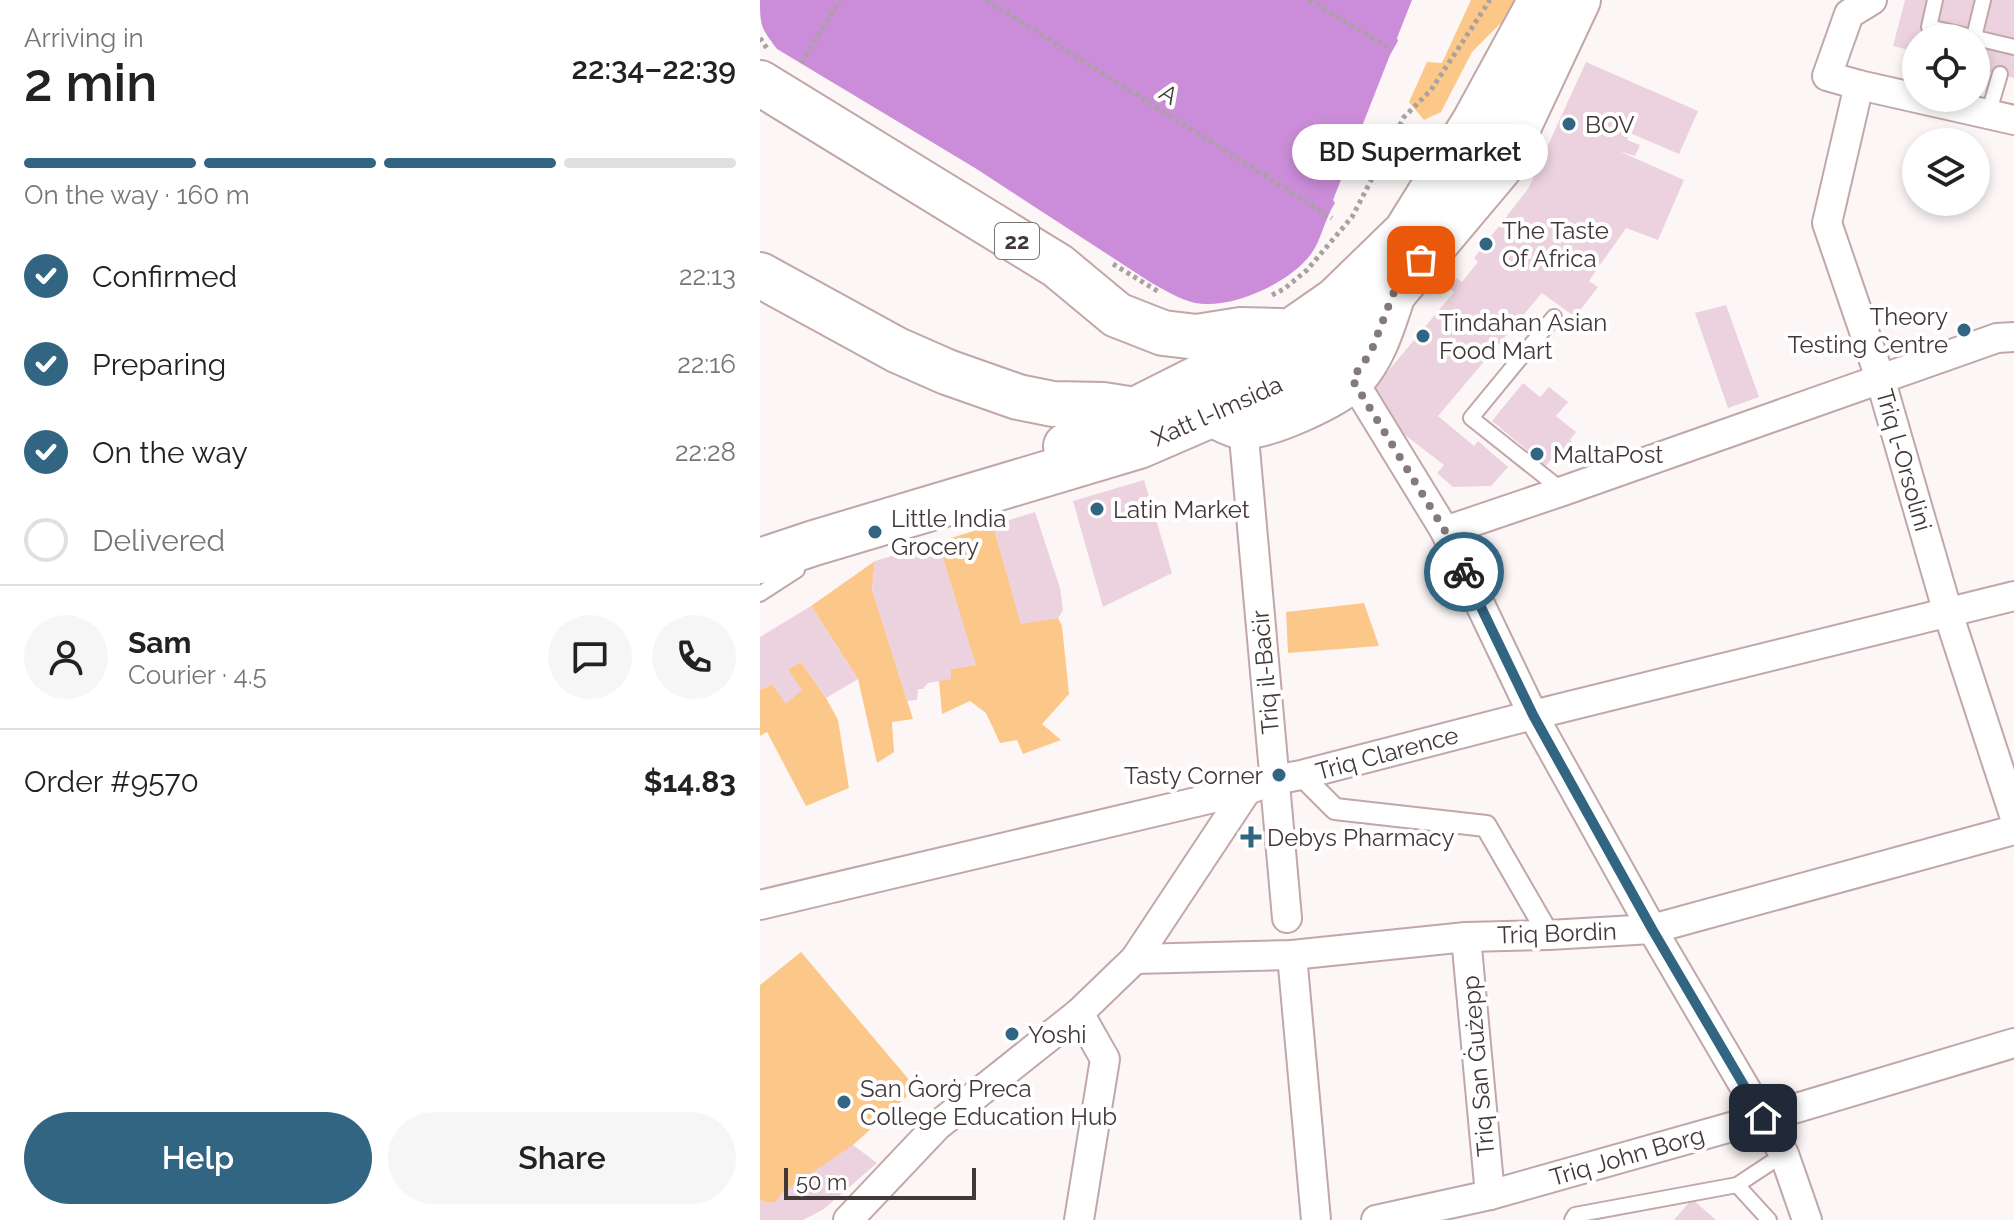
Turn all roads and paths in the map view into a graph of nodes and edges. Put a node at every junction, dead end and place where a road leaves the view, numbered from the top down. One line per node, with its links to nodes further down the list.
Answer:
1 (840, 0): 16 (path)
2 (986, 0): 22 (path, A)
3 (1309, 0): 15 (path)
4 (1490, 0): 27 (path)
5 (1541, 0): 29 (main road, Xatt l-Imsida)
6 (1578, 0): 26 (main road, Xatt l-Imsida)
7 (1872, 0): 20 (street)
8 (1935, 0): 10 (lane)
9 (1983, 0): 11 (lane)
10 (1930, 24)
11 (1977, 24)
12 (760, 38): 17 (path)
13 (1990, 41): 14 (lane)
14 (2014, 47)
15 (1389, 48)
16 (801, 63)
17 (774, 67): 18 (path); 29 (main road, 22)
18 (804, 73)
19 (2000, 74): 21 (lane)
20 (1859, 85): 21 (street); 31 (street, Triq l-Orsolini)
21 (2001, 118)
22 (1332, 218)
23 (1109, 261): 25 (path)
24 (760, 275): 34 (main road)
25 (1162, 294)
26 (1393, 294): 32 (main road); 33 (main road, Xatt l-Imsida)
27 (1260, 302)
28 (1554, 317): 35 (lane)
29 (1290, 332): 34 (main road, Xatt l-Imsida)
30 (2014, 337): 31 (street)
31 (1880, 378): 35 (street); 41 (street, Triq l-Orsolini)
32 (1352, 379): 33 (main road); 36 (street)
33 (1228, 420): 34 (main road, Xatt l-Imsida); 43 (street, Triq il-Baċir)
34 (1137, 428): 37 (main road, Xatt l-Imsida); 38 (main road, Xatt l-Imsida)
35 (1563, 491): 36 (street)
36 (1445, 531): 42 (street)
37 (760, 542)
38 (772, 571): 39 (lane)
39 (760, 594)
40 (2014, 596): 41 (street, Triq Clarence)
41 (1948, 613): 42 (street, Triq Clarence); 45 (street, Triq l-Orsolini)
42 (1533, 715): 43 (street, Triq Clarence); 49 (street)
43 (1288, 777): 44 (street, Triq Clarence); 48 (street, Triq il-Baċir); 50 (street)
44 (1247, 790): 47 (street, Triq Clarence); 53 (street)
45 (2014, 815)
46 (2014, 830): 49 (street, Triq Bordin)
47 (760, 905)
48 (1287, 918)
49 (1652, 929): 50 (street, Triq Bordin); 56 (street)
50 (1549, 935): 51 (street, Triq Bordin)
51 (1466, 937): 52 (street, Triq Bordin); 59 (street, Triq San Ġużepp)
52 (1292, 955): 53 (street, Triq Bordin); 62 (street)
53 (1135, 959): 54 (street)
54 (1079, 1013): 60 (street); 61 (street)
55 (2014, 1043): 56 (street, Triq John Borg)
56 (1763, 1118): 57 (street); 59 (street, Triq John Borg)
57 (1784, 1154): 58 (lane); 66 (street)
58 (1737, 1185): 64 (lane); 65 (lane)
59 (1490, 1195): 63 (street, Triq John Borg)
60 (848, 1220)
61 (1079, 1220)
62 (1316, 1220)
63 (1376, 1220)
64 (1572, 1220)
65 (1769, 1220)
66 (1807, 1220)

